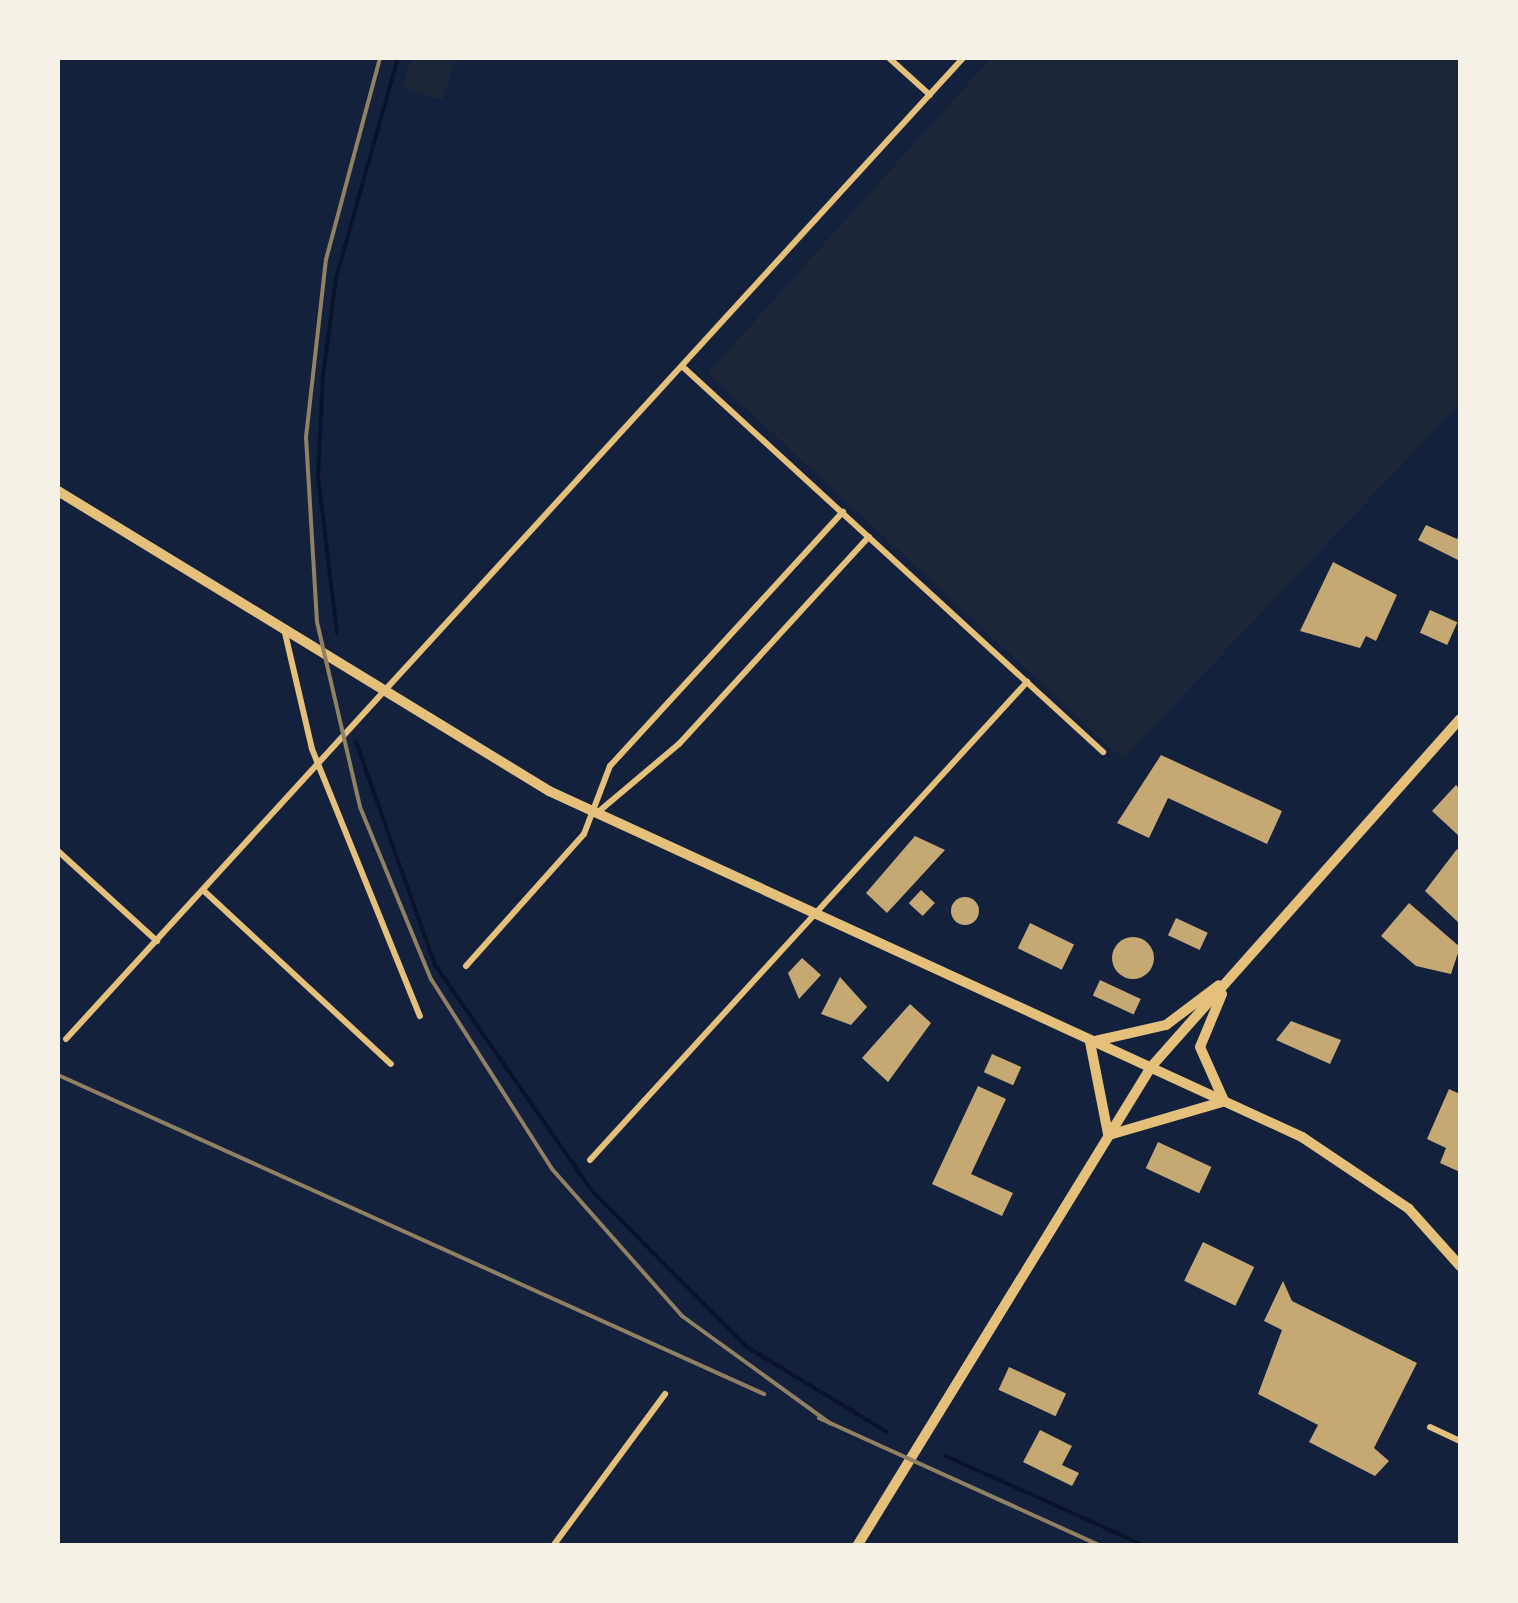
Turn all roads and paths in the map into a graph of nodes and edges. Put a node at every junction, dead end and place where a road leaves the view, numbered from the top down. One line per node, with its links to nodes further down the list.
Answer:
1 (889, 58): 3 (street)
2 (963, 58): 3 (street)
3 (930, 94): 4 (street)
4 (683, 366): 6 (street); 10 (street)
5 (58, 491): 8 (main road)
6 (843, 512): 7 (street); 14 (street)
7 (870, 537): 9 (street); 14 (street)
8 (286, 632): 10 (main road); 13 (street)
9 (1027, 682): 12 (street); 17 (street)
10 (384, 694): 13 (street); 14 (main road)
11 (1460, 719): 20 (main road)
12 (1103, 752)
13 (319, 764): 16 (street); 21 (street)
14 (596, 813): 17 (main road); 19 (street)
15 (58, 851): 18 (street)
16 (203, 890): 18 (street); 24 (street)
17 (812, 914): 23 (main road); 28 (street)
18 (156, 941): 22 (street)
19 (466, 966)
20 (1232, 976): 23 (main road); 25 (main road); 26 (main road)
21 (420, 1016)
22 (66, 1039)
23 (1090, 1042): 25 (main road); 27 (main road)
24 (391, 1064)
25 (1151, 1068): 26 (main road); 27 (main road)
26 (1224, 1101): 27 (main road); 29 (main road)
27 (1108, 1135): 34 (main road)
28 (590, 1160)
29 (1460, 1266)
30 (665, 1394): 33 (street)
31 (1430, 1426): 32 (street)
32 (1460, 1441)
33 (553, 1546)
34 (857, 1546)

